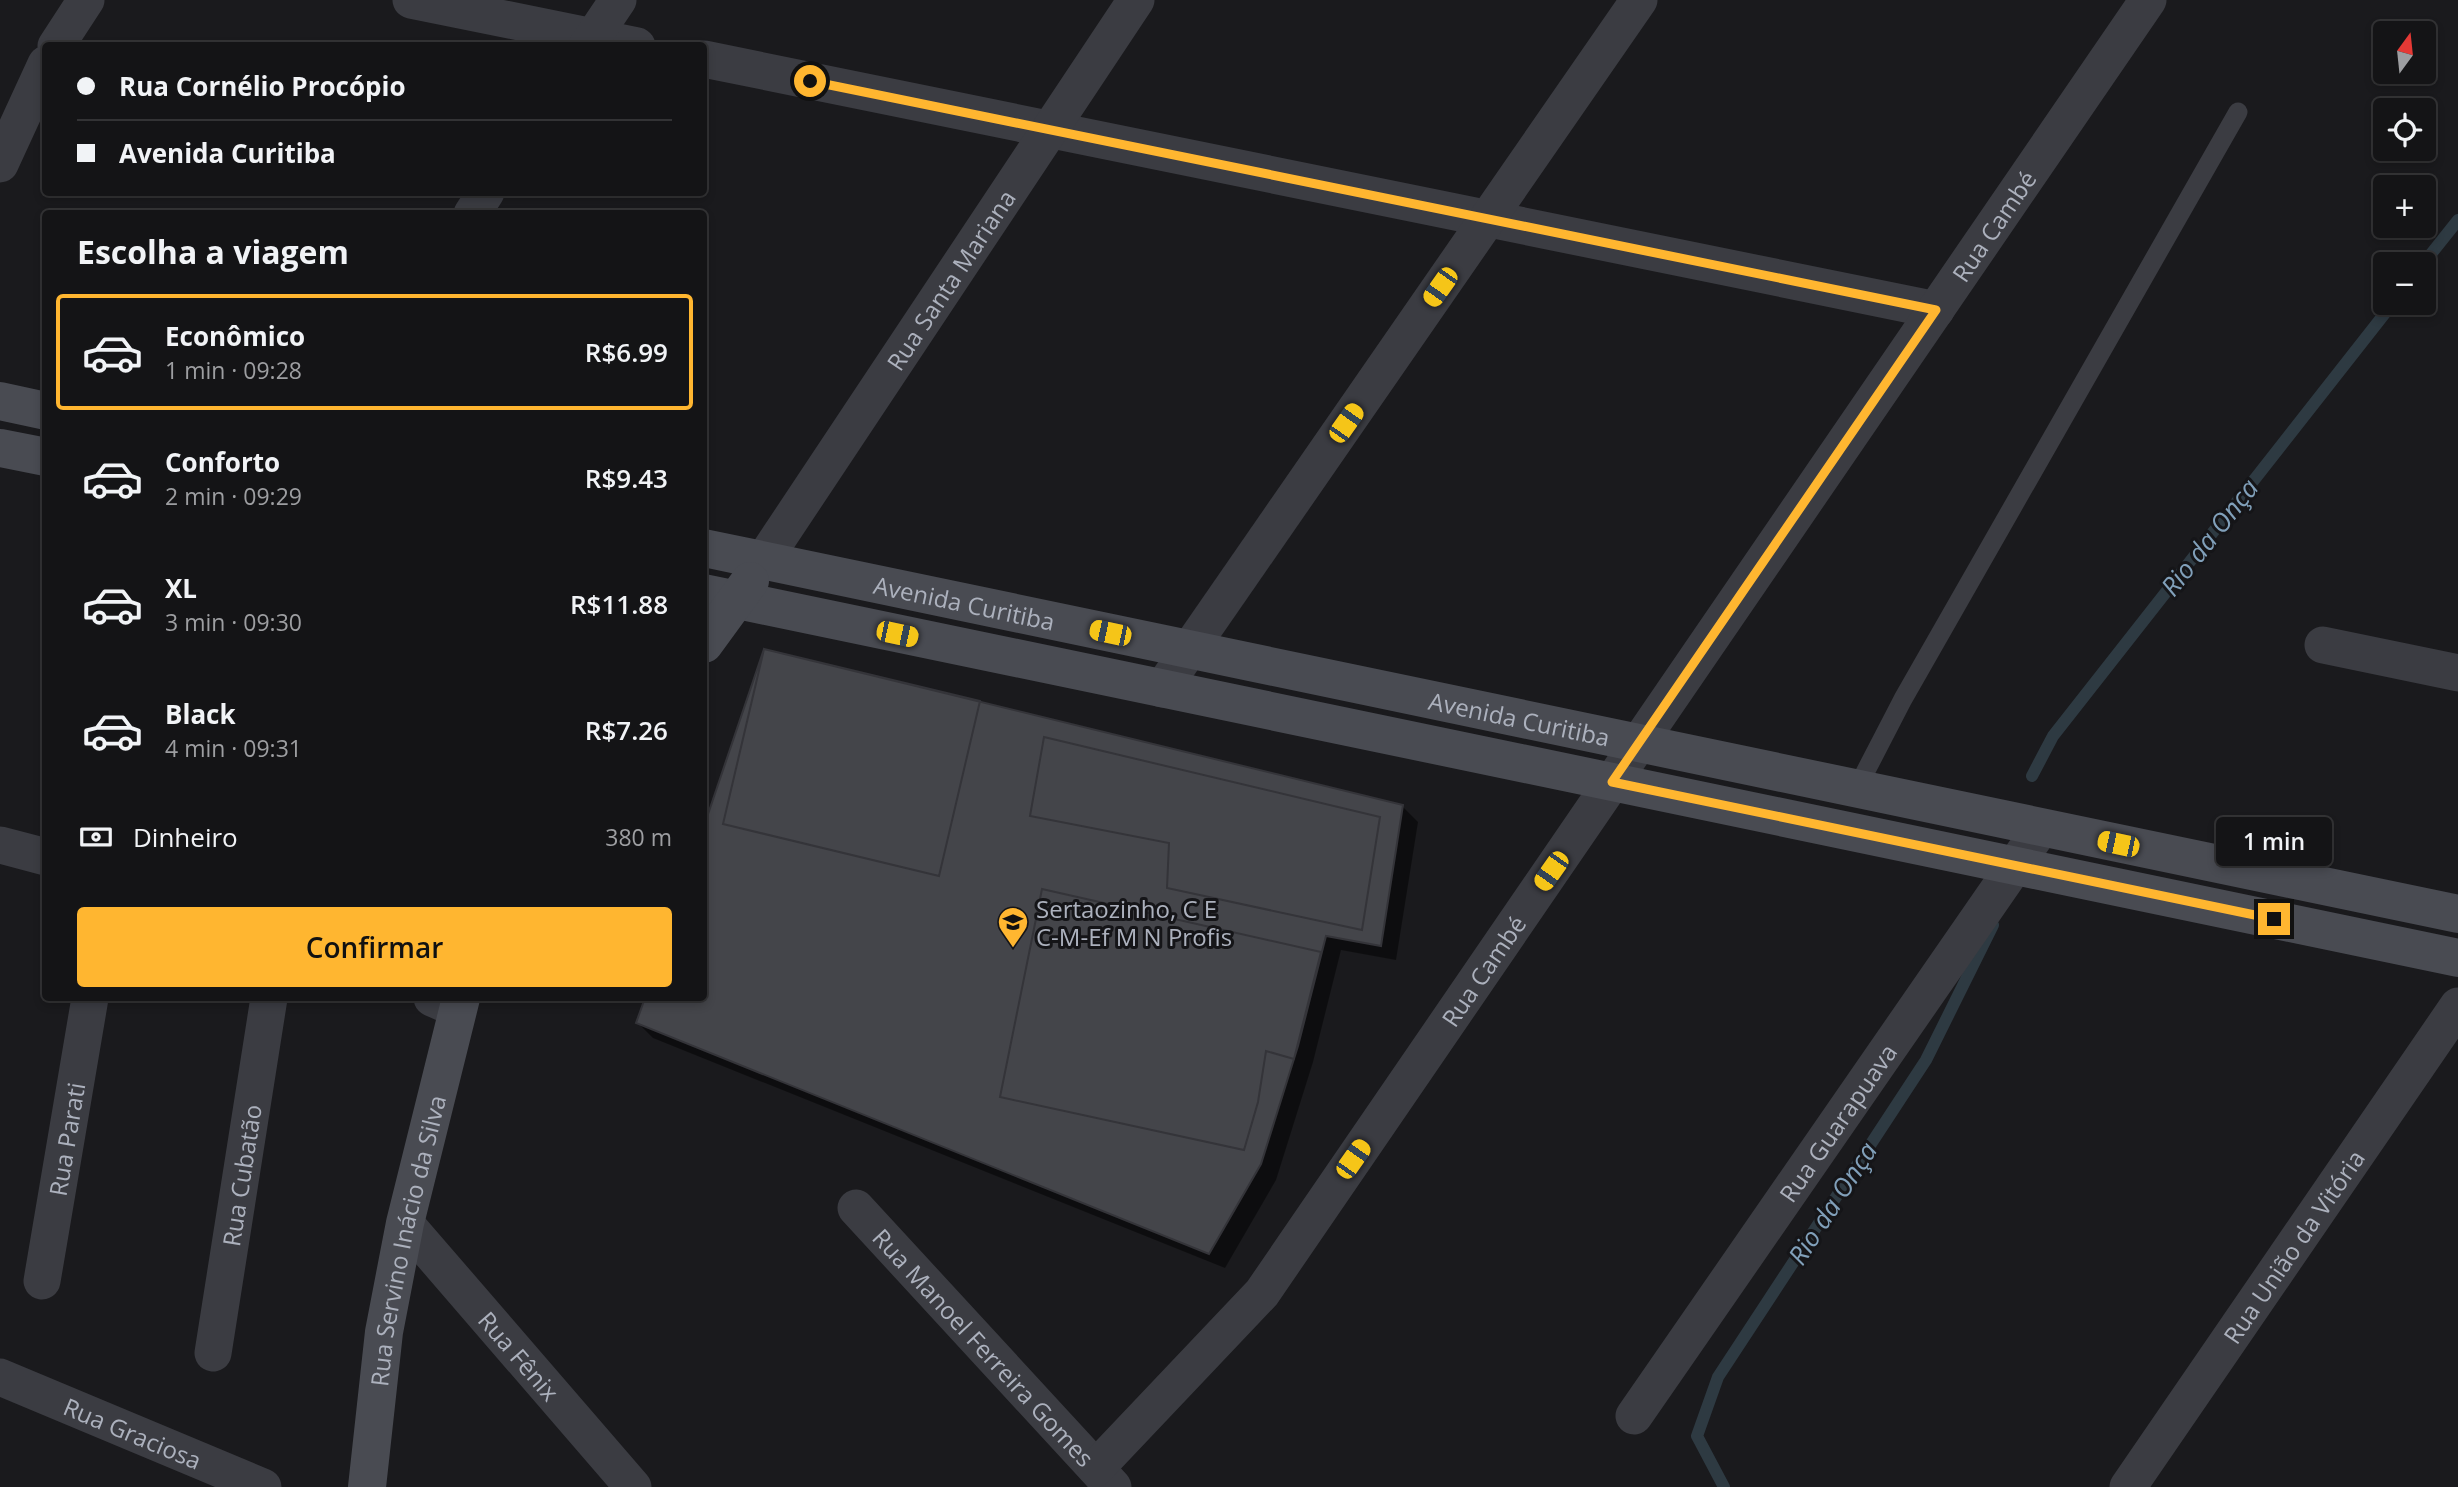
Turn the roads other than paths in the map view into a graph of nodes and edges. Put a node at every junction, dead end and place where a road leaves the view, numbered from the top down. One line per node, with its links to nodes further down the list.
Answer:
1 (86, 0): 8 (street)
2 (411, 0): 7 (street)
3 (618, 0): 7 (street)
4 (1136, 0): 12 (street, Rua Santa Mariana)
5 (1639, 0): 14 (street)
6 (2148, 0): 15 (street, Rua Cambé)
7 (590, 41)
8 (59, 42)
9 (707, 60): 12 (street)
10 (42, 73): 13 (street)
11 (2238, 111): 30 (lane)
12 (1050, 129): 14 (street); 21 (street, Rua Santa Mariana)
13 (0, 164)
14 (1487, 219): 15 (street); 25 (street)
15 (1936, 310): 28 (street, Rua Cambé)
16 (0, 401): 17 (main road)
17 (42, 410)
18 (0, 448): 19 (main road)
19 (42, 456)
20 (707, 549): 21 (main road, Avenida Curitiba)
21 (763, 561): 22 (main road); 25 (main road, Avenida Curitiba)
22 (721, 597): 23 (main road); 27 (main road, Avenida Curitiba)
23 (707, 636)
24 (2323, 645): 26 (street)
25 (1190, 650): 27 (street); 28 (main road, Avenida Curitiba)
26 (2458, 673)
27 (1162, 689): 29 (main road, Avenida Curitiba)
28 (1639, 743): 29 (street, Rua Cambé); 30 (main road, Avenida Curitiba)
29 (1612, 782): 32 (main road, Avenida Curitiba); 45 (street, Rua Cambé)
30 (1857, 788): 31 (main road, Avenida Curitiba)
31 (2041, 828): 32 (street, Rua Guarapuava); 33 (main road, Avenida Curitiba)
32 (2017, 866): 34 (main road, Avenida Curitiba); 44 (street, Rua Guarapuava)
33 (2458, 914)
34 (2458, 958)
35 (89, 1001): 41 (street, Rua Parati)
36 (269, 1001): 42 (street, Rua Cubatão)
37 (450, 1001): 40 (main road, Rua Servino Inácio da Silva)
38 (2458, 1006): 49 (street, Rua União da Vitória)
39 (856, 1208): 45 (street, Rua Manoel Ferreira Gomes)
40 (405, 1223): 47 (main road, Rua Servino Inácio da Silva); 48 (street, Rua Fênix)
41 (42, 1281)
42 (214, 1353)
43 (0, 1377): 46 (street, Rua Graciosa)
44 (1634, 1416)
45 (1104, 1477)
46 (263, 1487)
47 (367, 1487)
48 (633, 1487)
49 (2128, 1487)

